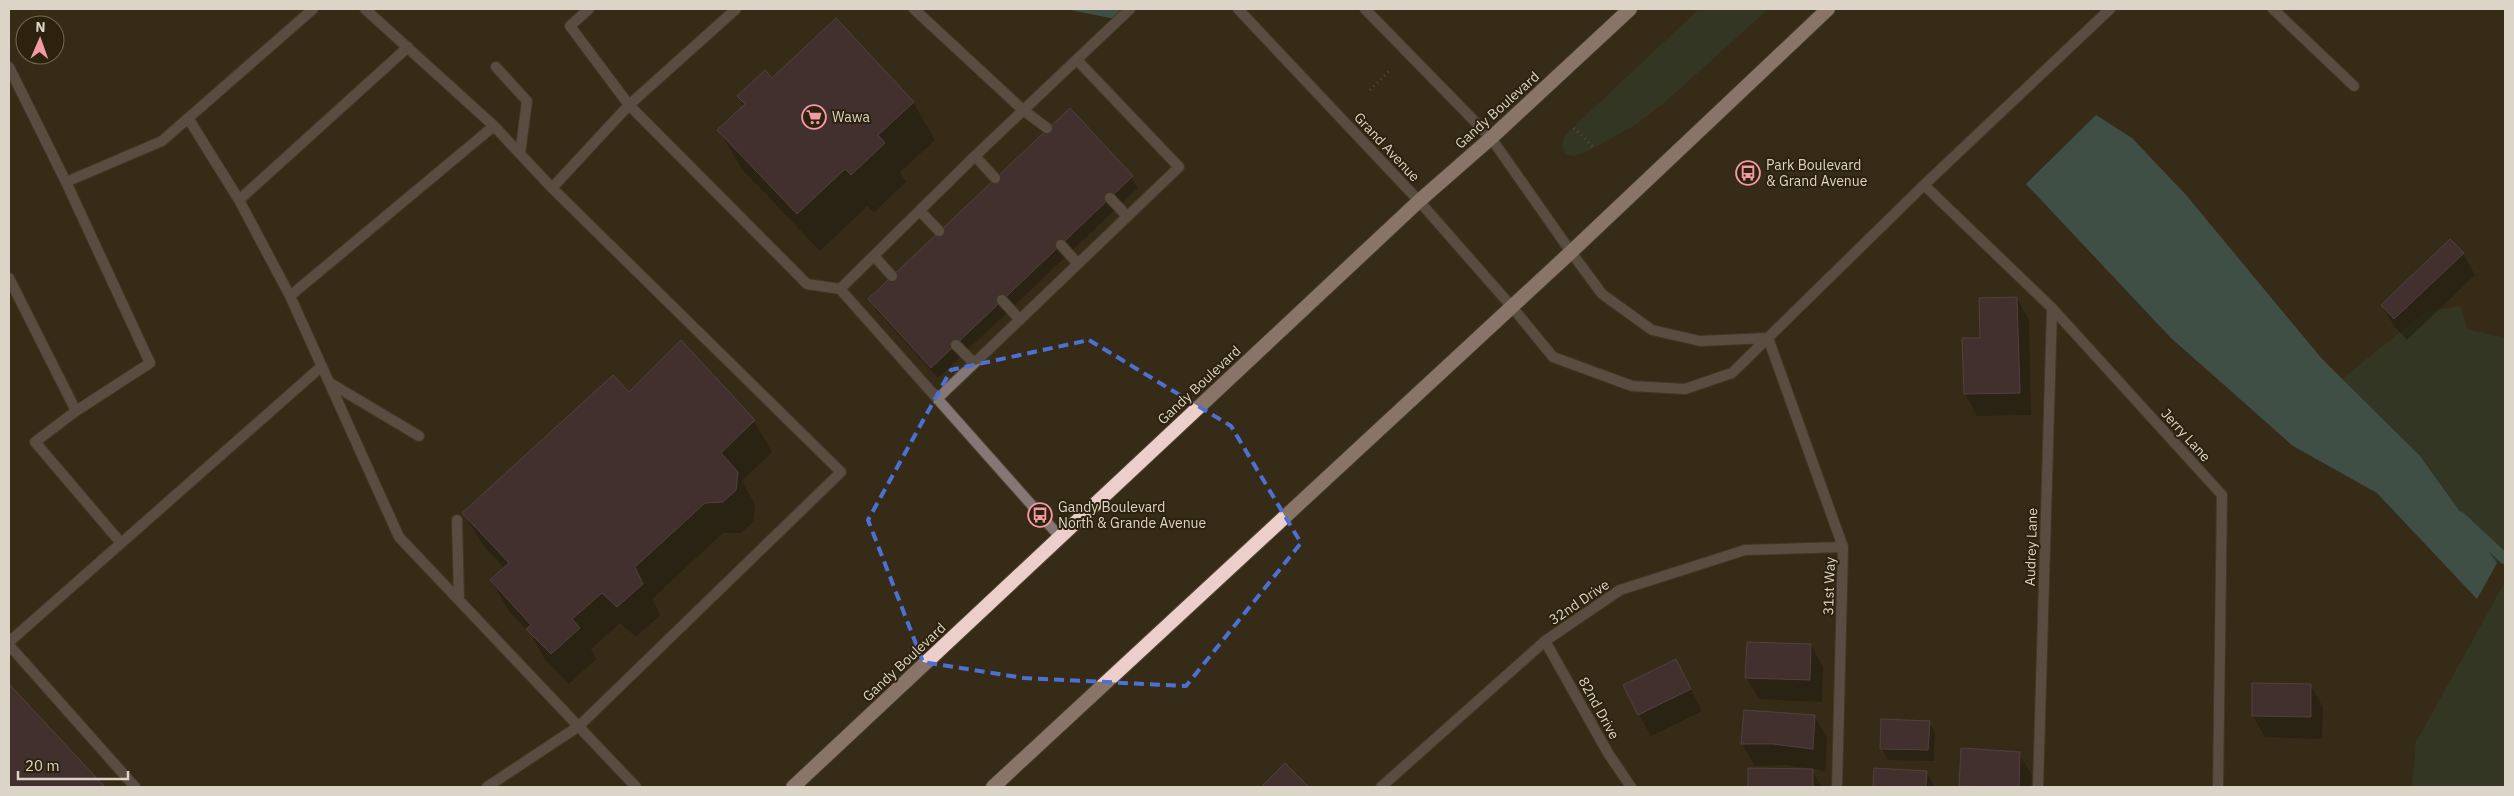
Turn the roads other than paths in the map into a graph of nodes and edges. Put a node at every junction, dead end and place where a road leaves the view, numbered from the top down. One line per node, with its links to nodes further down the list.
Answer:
1 (313, 9): 20 (street)
2 (365, 9): 13 (street)
3 (589, 9): 18 (street)
4 (736, 9): 18 (street)
5 (914, 9): 19 (street)
6 (1130, 9): 14 (street)
7 (1238, 9): 32 (street, Grand Avenue)
8 (1365, 9): 23 (street)
9 (1630, 9): 23 (highway, Gandy Boulevard)
10 (1828, 9): 37 (highway)
11 (2110, 9): 28 (street, Grand Avenue)
12 (2273, 9): 17 (street)
13 (408, 47): 21 (street); 31 (street)
14 (1077, 60): 19 (street); 34 (street)
15 (9, 67): 27 (street)
16 (496, 67): 24 (street)
17 (2354, 86)
18 (630, 105): 29 (street); 42 (street)
19 (1023, 110): 22 (street); 25 (street)
20 (188, 118): 27 (street); 31 (street)
21 (494, 126): 24 (street); 43 (street)
22 (1048, 128)
23 (1492, 138): 32 (highway, Gandy Boulevard); 37 (street)
24 (520, 154): 29 (street)
25 (975, 156): 26 (street); 33 (street)
26 (995, 178)
27 (66, 182): 54 (street)
28 (1924, 184): 46 (street, Jerry Lane); 48 (street, Grand Avenue)
29 (552, 188): 63 (street)
30 (1110, 198): 34 (street)
31 (239, 200): 43 (street)
32 (1419, 201): 45 (street, Grand Avenue); 57 (highway, Gandy Boulevard)
33 (920, 211): 35 (street); 38 (street)
34 (1127, 216): 39 (street)
35 (939, 231)
36 (1061, 245): 39 (street)
37 (1571, 252): 45 (highway); 48 (street)
38 (874, 256): 40 (street); 42 (street)
39 (1078, 264): 47 (street)
40 (892, 276)
41 (9, 278): 54 (street)
42 (840, 289): 53 (street)
43 (290, 296): 51 (street)
44 (1002, 300): 47 (street)
45 (1512, 307): 48 (street, Grand Avenue); 68 (highway)
46 (2052, 308): 72 (street, Audrey Lane); 73 (street, Jerry Lane)
47 (1020, 320): 50 (street)
48 (1768, 338): 59 (street, 31st Way)
49 (956, 344): 50 (street)
50 (974, 364): 53 (street)
51 (322, 366): 52 (street); 58 (street)
52 (329, 383): 55 (street); 60 (street)
53 (937, 399): 57 (street)
54 (76, 411): 58 (street)
55 (419, 436)
56 (457, 520): 60 (street)
57 (1060, 537): 67 (highway, Gandy Boulevard)
58 (121, 543): 62 (street)
59 (1844, 547): 61 (street, 32nd Drive); 71 (street, 31st Way)
60 (459, 600): 63 (street)
61 (1545, 641): 69 (street, 32nd Drive); 70 (street, 82nd Drive)
62 (9, 643): 64 (street)
63 (579, 726): 65 (street); 66 (street)
64 (134, 787)
65 (487, 787)
66 (636, 787)
67 (793, 787)
68 (992, 787)
69 (1382, 787)
70 (1631, 787)
71 (1836, 787)
72 (2038, 787)
73 (2218, 787)

